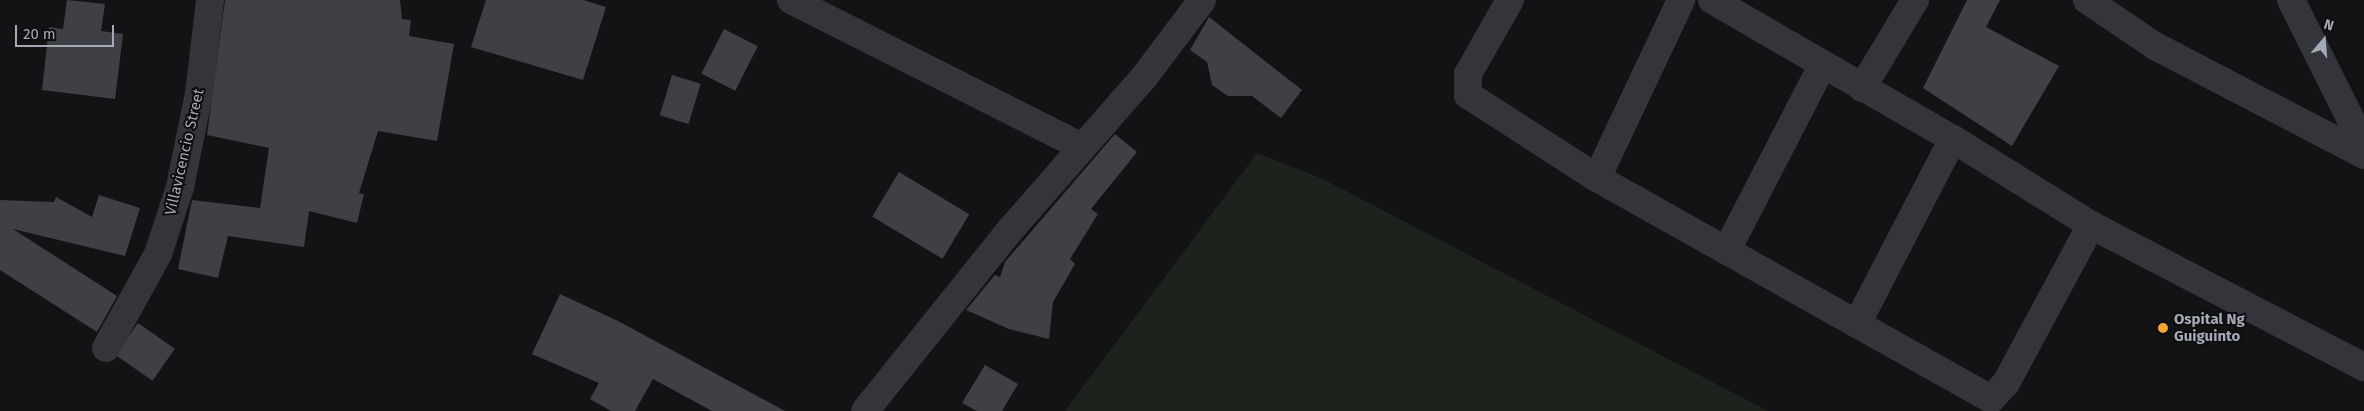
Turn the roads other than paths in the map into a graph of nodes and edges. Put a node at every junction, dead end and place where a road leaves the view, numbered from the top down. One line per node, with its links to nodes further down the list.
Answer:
1 (210, 0): 20 (street, Villavicencio Street)
2 (791, 0): 14 (street)
3 (1202, 0): 14 (street)
4 (1510, 0): 16 (street)
5 (1681, 0): 16 (street)
6 (1712, 0): 10 (street)
7 (1915, 0): 11 (street)
8 (2087, 0): 15 (street)
9 (2290, 0): 13 (street)
10 (1822, 66): 11 (street); 18 (street)
11 (1862, 88): 12 (street)
12 (1953, 139): 17 (street); 19 (street)
13 (2364, 146)
14 (1082, 147): 22 (street)
15 (2364, 154)
16 (1597, 178): 18 (street)
17 (2091, 225): 19 (street); 21 (street)
18 (1728, 248): 19 (street)
19 (1858, 322)
20 (106, 348)
21 (2364, 367)
22 (865, 411)

